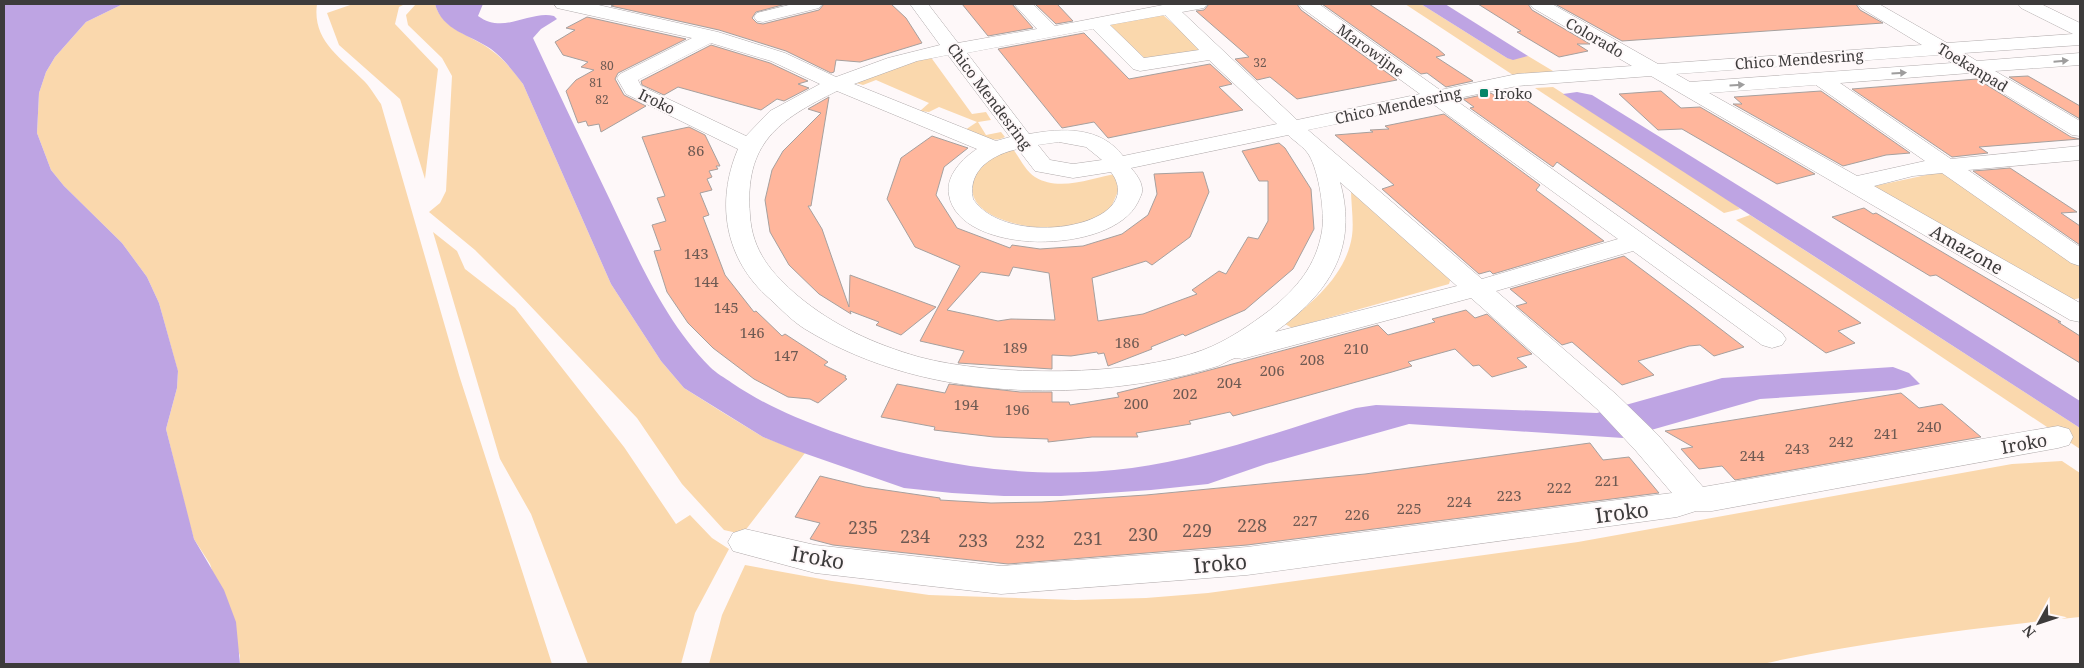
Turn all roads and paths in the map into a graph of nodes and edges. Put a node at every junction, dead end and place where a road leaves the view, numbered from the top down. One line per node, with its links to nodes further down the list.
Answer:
1 (563, 4): 19 (street)
2 (813, 4): 11 (street)
3 (919, 4): 22 (street, Chico Mendesring)
4 (1023, 4): 17 (street)
5 (1198, 4): 10 (street)
6 (1308, 4): 30 (street, Marowijne)
7 (1539, 4): 25 (street, Colorado)
8 (1867, 4): 16 (street, Toekanpad)
9 (2027, 4): 13 (street)
10 (1169, 9): 12 (street); 23 (street)
11 (763, 17)
12 (1096, 22): 17 (street); 23 (street)
13 (2071, 22): 14 (street); 15 (street)
14 (2032, 24)
15 (2080, 30)
16 (1913, 32): 18 (street, Chico Mendesring); 20 (street, Toekanpad)
17 (1051, 33): 22 (street)
18 (1884, 34)
19 (711, 36): 28 (street); 34 (street, Iroko)
20 (1942, 39): 21 (street, Chico Mendesring); 25 (street, Chico Mendesring); 26 (street, Toekanpad)
21 (2080, 39)
22 (954, 49): 28 (street); 33 (street, Chico Mendesring)
23 (1213, 53): 31 (street)
24 (2080, 59): 26 (street, Chico Mendesring, one-way to 24)
25 (1652, 60): 29 (street, Amazone); 30 (street, Chico Mendesring)
26 (1974, 68): 27 (street, Chico Mendesring, one-way to 26); 32 (street, Toekanpad)
27 (1821, 79): 29 (street, Chico Mendesring, one-way to 27); 39 (street)
28 (834, 83): 34 (street); 35 (street)
29 (1688, 88): 40 (street, Amazone)
30 (1435, 97): 31 (street, Chico Mendesring); 41 (street)
31 (1295, 127): 36 (street); 38 (street, Chico Mendesring)
32 (2080, 130)
33 (1024, 142): 35 (street); 38 (street); 38 (street, Chico Mendesring)
34 (750, 146): 46 (street)
35 (995, 148): 38 (street)
36 (1320, 152): 43 (street); 46 (street)
37 (2080, 153): 39 (street)
38 (1118, 164)
39 (1946, 166): 40 (street); 42 (street)
40 (1854, 184): 44 (street, Amazone)
41 (1636, 242): 43 (street); 45 (street)
42 (2080, 258)
43 (1476, 289): 46 (street); 48 (street)
44 (2080, 314)
45 (1772, 339)
46 (1210, 359)
47 (2058, 437): 48 (street, Iroko)
48 (1695, 499): 49 (street, Iroko)
49 (744, 542)

